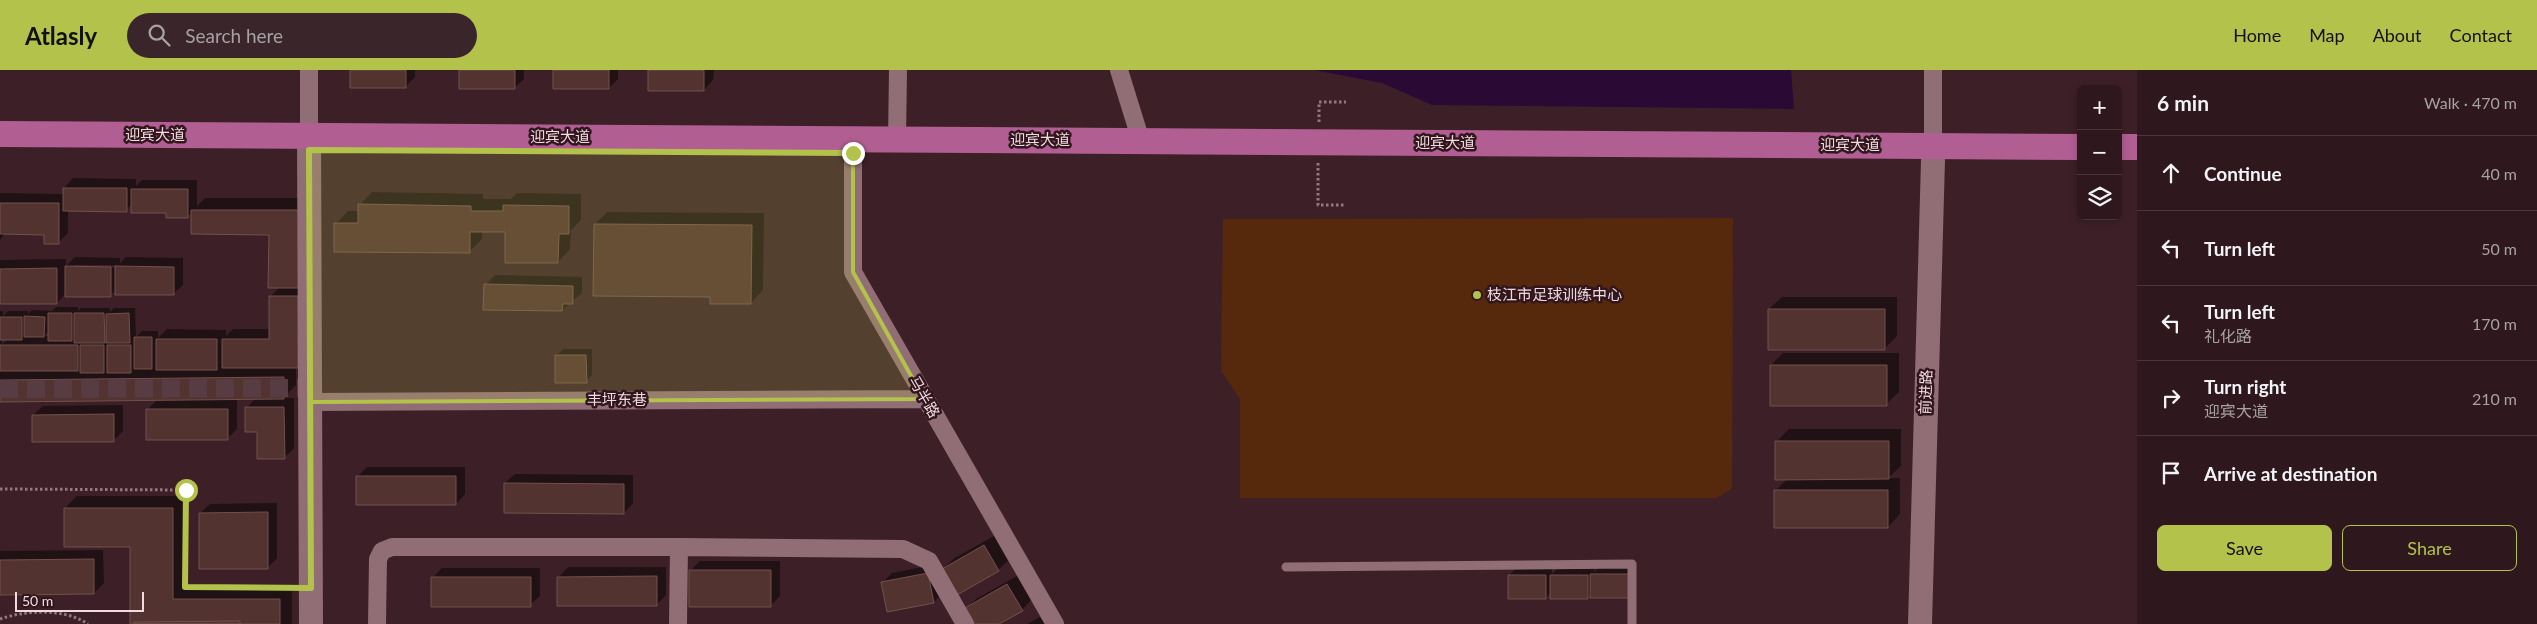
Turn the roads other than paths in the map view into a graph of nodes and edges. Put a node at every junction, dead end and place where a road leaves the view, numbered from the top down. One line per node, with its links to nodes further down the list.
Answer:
1 (309, 70): 8 (street)
2 (898, 70): 6 (street)
3 (1119, 70): 7 (street)
4 (1933, 70): 14 (street)
5 (0, 134): 8 (main road, 迎宾大道)
6 (897, 139): 7 (main road, 迎宾大道); 8 (main road, 迎宾大道)
7 (1141, 141): 14 (main road, 迎宾大道)
8 (309, 143): 12 (main road, 迎宾大道); 13 (main road, 迎宾大道); 19 (street)
9 (2077, 147): 14 (main road, 迎宾大道)
10 (2122, 147): 11 (main road)
11 (2137, 147)
12 (0, 148)
13 (853, 153): 14 (main road, 迎宾大道); 18 (street, 马半路)
14 (1933, 153): 15 (main road, 迎宾大道); 28 (street, 前进路)
15 (2077, 161)
16 (2122, 161): 17 (main road)
17 (2137, 161)
18 (924, 399): 19 (street, 丰坪东巷); 26 (street, 马半路)
19 (310, 402): 22 (street)
20 (679, 548): 23 (street); 24 (street); 25 (street)
21 (1286, 567): 27 (lane)
22 (311, 624)
23 (377, 624)
24 (678, 624)
25 (965, 624)
26 (1054, 624)
27 (1632, 624)
28 (1920, 624)

